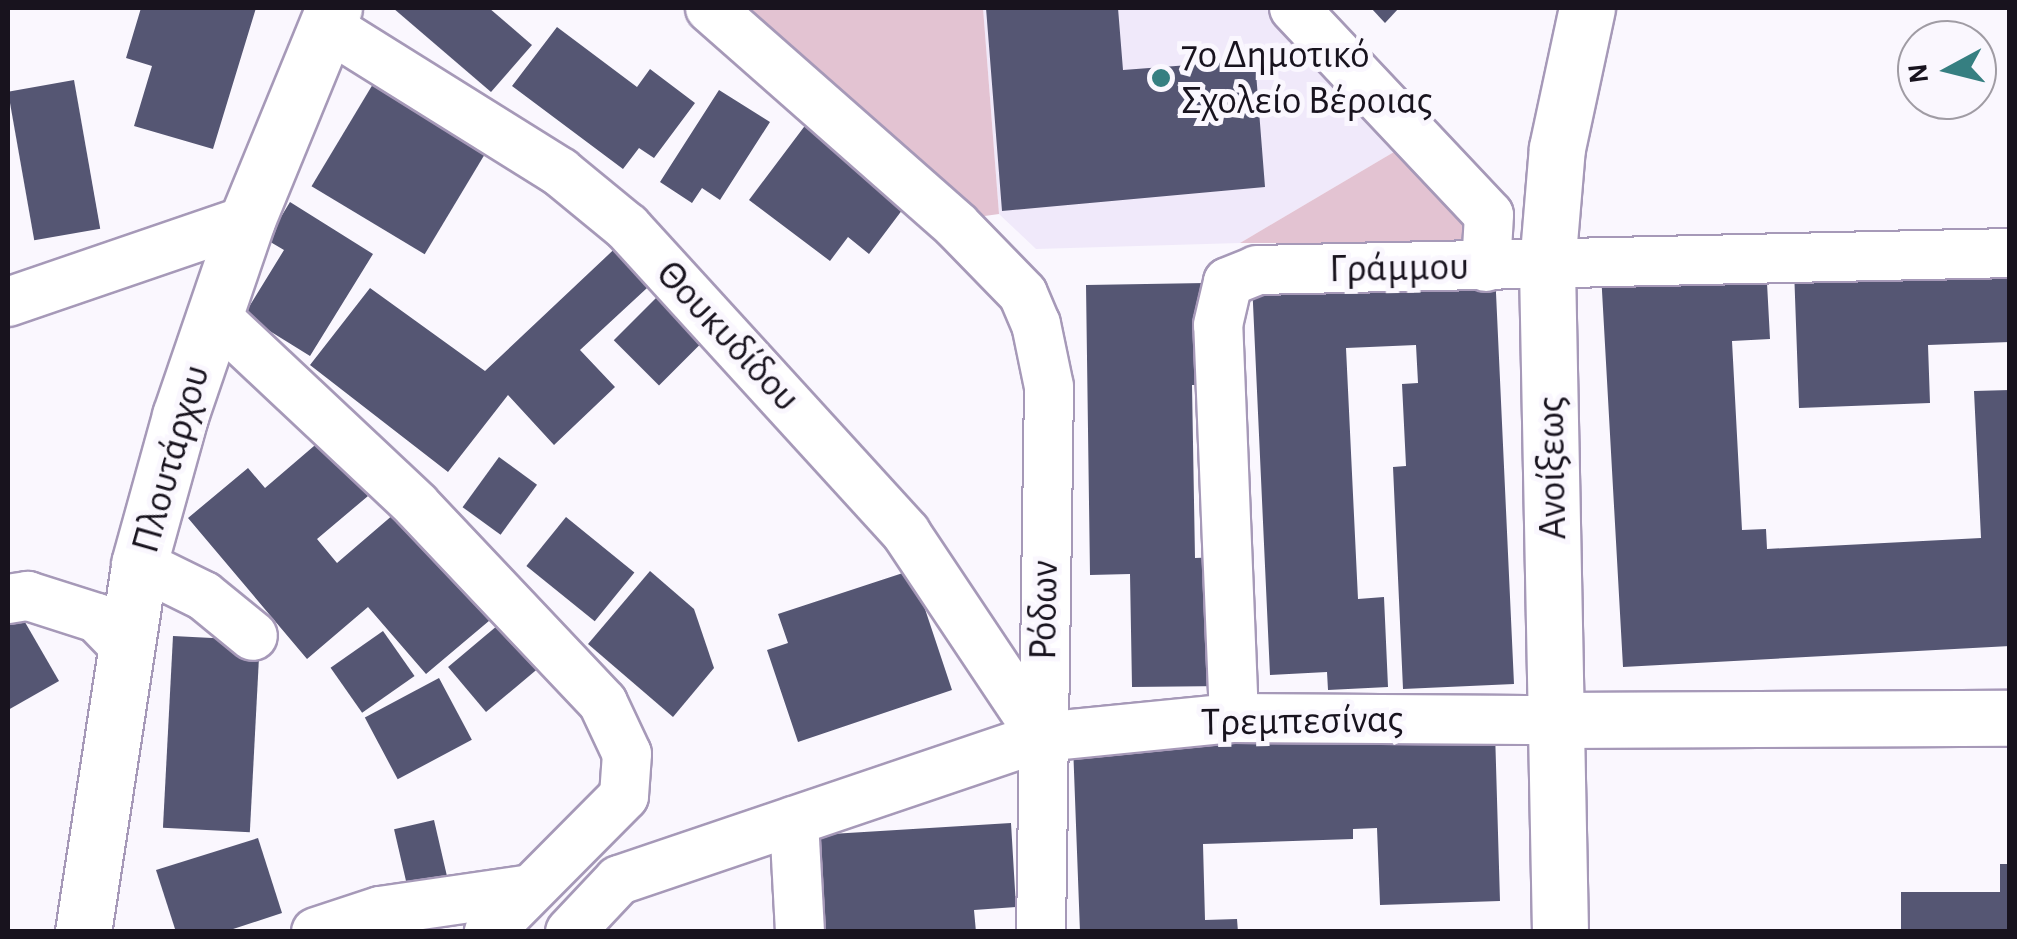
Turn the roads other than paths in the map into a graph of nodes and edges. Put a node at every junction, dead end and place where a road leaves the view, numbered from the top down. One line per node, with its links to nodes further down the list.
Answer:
1 (710, 8): 18 (street, Ρόδων)
2 (1294, 8): 8 (street)
3 (1587, 8): 7 (street, Ανοίξεως)
4 (331, 17): 5 (street, Πλουτάρχου); 18 (street, Θουκυδίδου)
5 (247, 220): 9 (street); 10 (street, Πλουτάρχου)
6 (2010, 253): 7 (street, Γράμμου)
7 (1546, 266): 8 (street, Γράμμου); 17 (street, Ανοίξεως)
8 (1486, 267): 15 (street, Γράμμου)
9 (8, 302)
10 (214, 315): 11 (street, Πλουτάρχου); 20 (street)
11 (139, 564): 13 (street); 14 (street, Πλουτάρχου)
12 (8, 598): 14 (street)
13 (253, 636)
14 (124, 646): 21 (street, Πλουτάρχου)
15 (1234, 718): 17 (street, Τρεμπεσίνας); 18 (street, Τρεμπεσίνας)
16 (2010, 718): 17 (street, Τρεμπεσίνας)
17 (1557, 720): 27 (street, Ανοίξεως)
18 (1042, 737): 19 (street, Τρεμπεσίνας); 26 (street, Ρόδων)
19 (794, 821): 24 (street, Τρεμπεσίνας); 25 (street)
20 (524, 890): 22 (street); 23 (street)
21 (84, 932)
22 (316, 932)
23 (489, 932)
24 (570, 932)
25 (800, 932)
26 (1041, 932)
27 (1560, 932)

